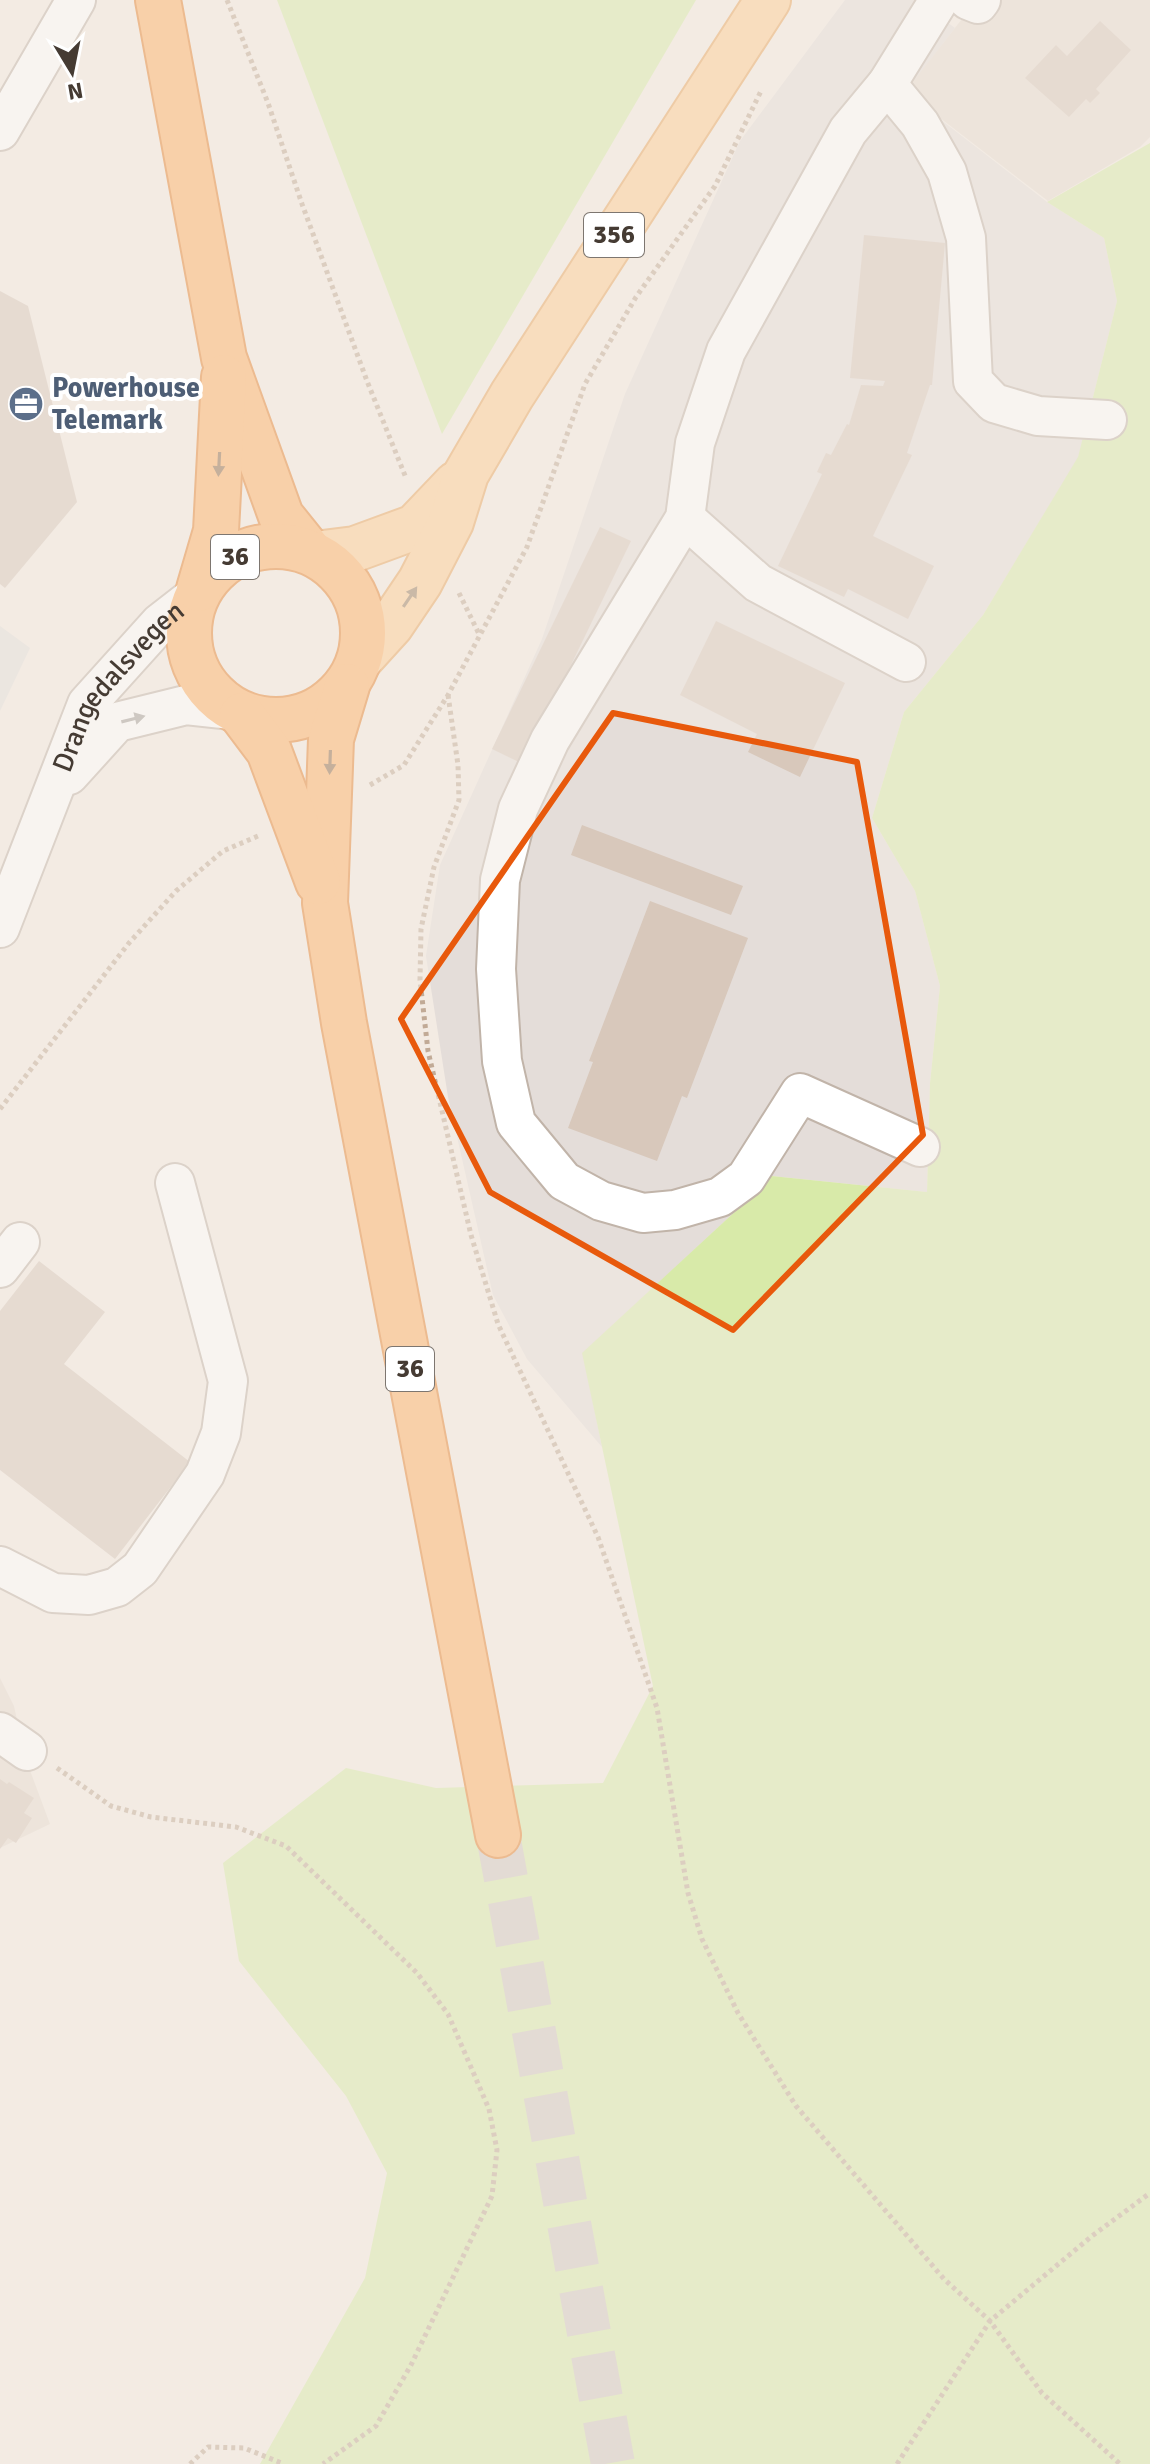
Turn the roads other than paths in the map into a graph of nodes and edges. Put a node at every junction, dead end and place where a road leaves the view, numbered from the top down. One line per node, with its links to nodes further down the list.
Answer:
1 (158, 0): 9 (highway, 36)
2 (768, 0): 11 (main road, 356)
3 (939, 0): 7 (street)
4 (968, 0): 5 (street)
5 (981, 0)
6 (74, 1): 8 (street)
7 (887, 84): 10 (street); 12 (street)
8 (0, 131)
9 (224, 358): 13 (highway, 36); 14 (highway, 36, one-way to 14)
10 (1107, 420)
11 (466, 474): 13 (main road, 356); 16 (main road, 356, one-way to 11)
12 (685, 518): 15 (street); 21 (street)
13 (312, 553): 14 (highway, 36); 16 (highway, 36)
14 (198, 593): 17 (highway, 36); 18 (street, Drangedalsvegen)
15 (906, 662)
16 (354, 672): 17 (highway); 19 (highway, 36, one-way to 19)
17 (237, 713): 18 (street, Drangedalsvegen, one-way to 17); 19 (highway, 36)
18 (56, 788): 20 (street, Drangedalsvegen)
19 (325, 903): 24 (highway, 36)
20 (0, 928)
21 (920, 1147)
22 (175, 1183): 23 (street)
23 (0, 1566)
24 (498, 1835)

